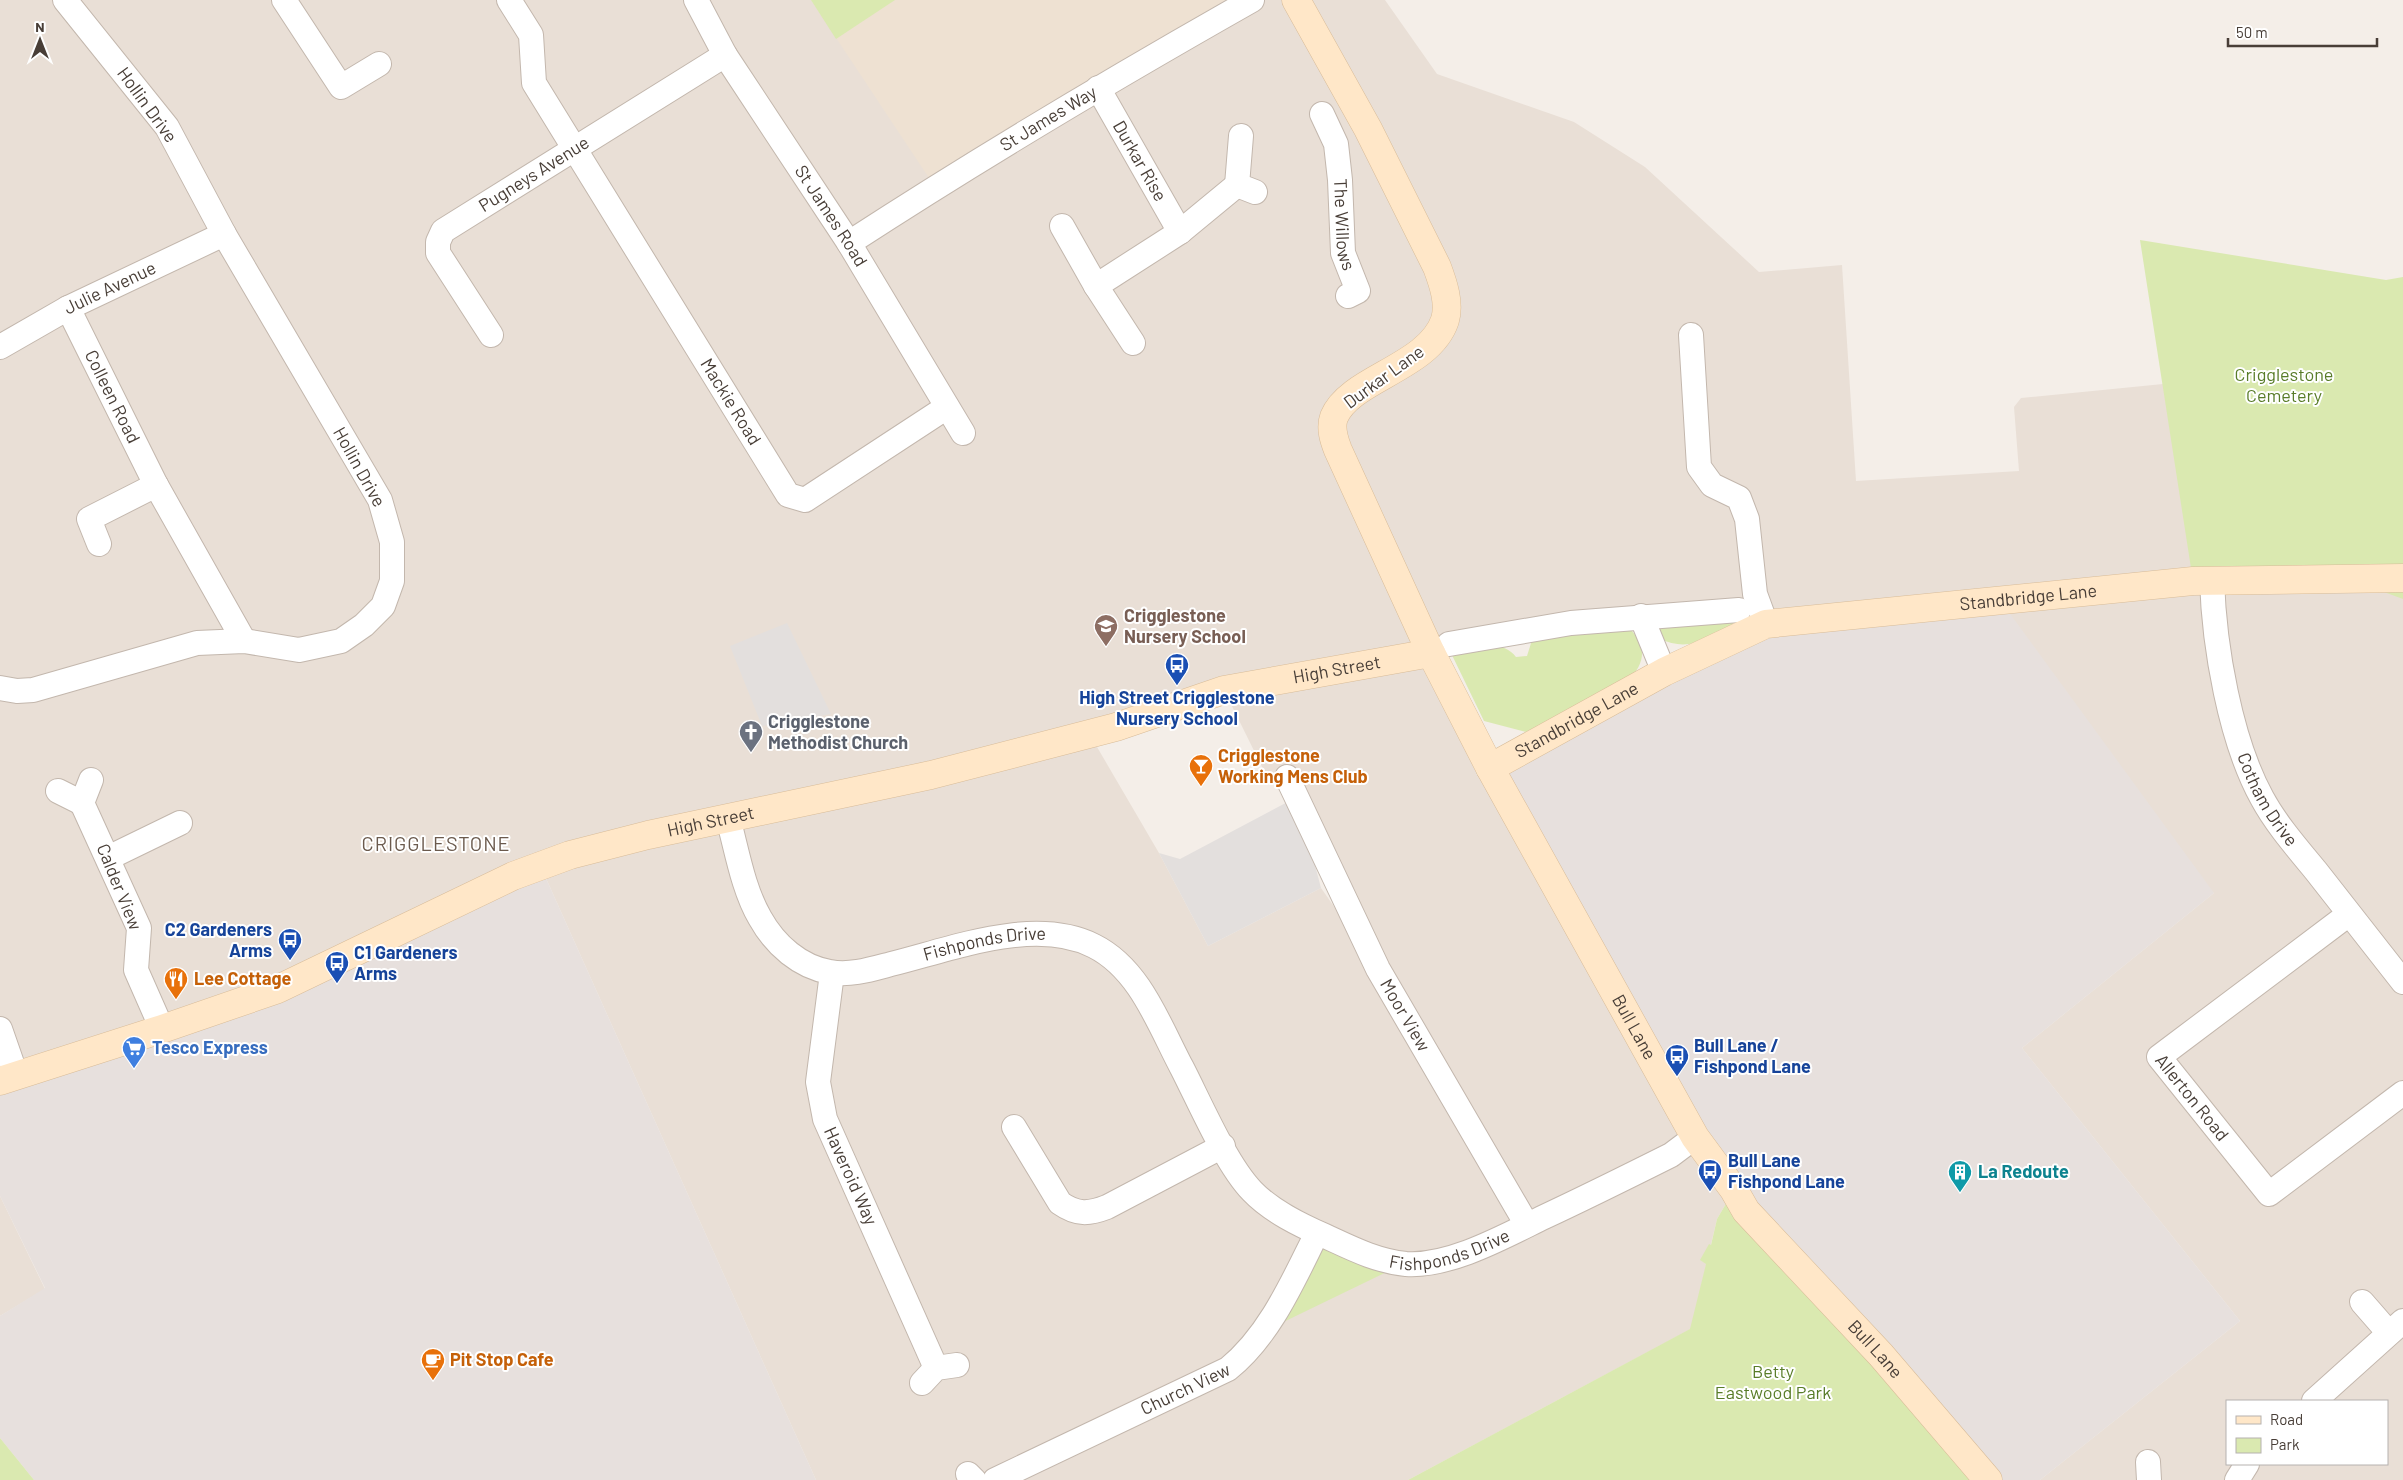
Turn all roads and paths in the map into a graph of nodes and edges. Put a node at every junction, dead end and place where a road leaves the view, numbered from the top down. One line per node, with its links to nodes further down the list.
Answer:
1 (65, 0): 17 (street, Hollin Drive)
2 (284, 0): 8 (street)
3 (509, 0): 14 (street, Mackie Road)
4 (696, 0): 7 (street, St James Road)
5 (1252, 0): 9 (street, St James Way)
6 (1296, 0): 11 (street, Durkar Lane)
7 (725, 55): 14 (street, Pugneys Avenue); 18 (street, St James Road)
8 (379, 64)
9 (1098, 88): 16 (street, Durkar Rise); 18 (street, St James Way)
10 (1322, 114): 13 (street, The Willows)
11 (1368, 129): 13 (street); 36 (street, Durkar Lane)
12 (1241, 136): 16 (street)
13 (1336, 144): 20 (street, The Willows)
14 (574, 149): 22 (street, Pugneys Avenue); 26 (street, Mackie Road)
15 (1062, 226): 19 (street)
16 (1180, 232): 19 (street)
17 (224, 234): 21 (street, Julie Avenue); 35 (street, Hollin Drive)
18 (849, 243): 26 (street, St James Road)
19 (1096, 286): 24 (street)
20 (1348, 296)
21 (68, 308): 25 (street, Julie Avenue); 28 (street, Colleen Road)
22 (491, 335)
23 (1691, 335): 34 (street)
24 (1133, 344)
25 (0, 347)
26 (947, 407): 27 (street, St James Road)
27 (963, 433)
28 (156, 485): 29 (street); 35 (street, Colleen Road)
29 (99, 544)
30 (2403, 578): 31 (street, Standbridge Lane)
31 (2212, 580): 34 (street, Standbridge Lane); 47 (street, Cotham Drive)
32 (1738, 610): 33 (street)
33 (1641, 616): 36 (street); 37 (street)
34 (1766, 624): 37 (street, Standbridge Lane)
35 (244, 641): 38 (street, Hollin Drive)
36 (1440, 648): 39 (street, Bull Lane); 44 (street, High Street)
37 (1664, 672): 39 (street, Standbridge Lane)
38 (0, 688)
39 (1490, 768): 55 (street, Bull Lane)
40 (91, 780): 43 (street)
41 (1299, 787): 57 (street, Moor View)
42 (58, 791): 43 (street)
43 (82, 802): 46 (street, Calder View)
44 (728, 818): 48 (street, Fishponds Drive); 51 (street, High Street)
45 (180, 823): 46 (street)
46 (108, 858): 51 (street, Calder View)
47 (2349, 914): 49 (street, Cotham Drive); 53 (street, Allerton Road)
48 (832, 973): 56 (street, Fishponds Drive); 61 (street, Haveroid Way)
49 (2403, 982)
50 (0, 1029): 52 (street, High Street)
51 (162, 1030): 52 (street, High Street)
52 (8, 1078)
53 (2403, 1093)
54 (1012, 1124): 56 (street)
55 (1695, 1137): 57 (street, Fishponds Drive); 65 (street, Bull Lane)
56 (1223, 1146): 58 (street, Fishponds Drive)
57 (1527, 1225): 58 (street, Fishponds Drive)
58 (1317, 1232): 64 (street, Church View)
59 (2362, 1302): 60 (street)
60 (2396, 1327): 62 (street)
61 (939, 1372)
62 (2315, 1400)
63 (2246, 1465): 66 (street)
64 (995, 1480)
65 (1988, 1480)
66 (2237, 1480)

